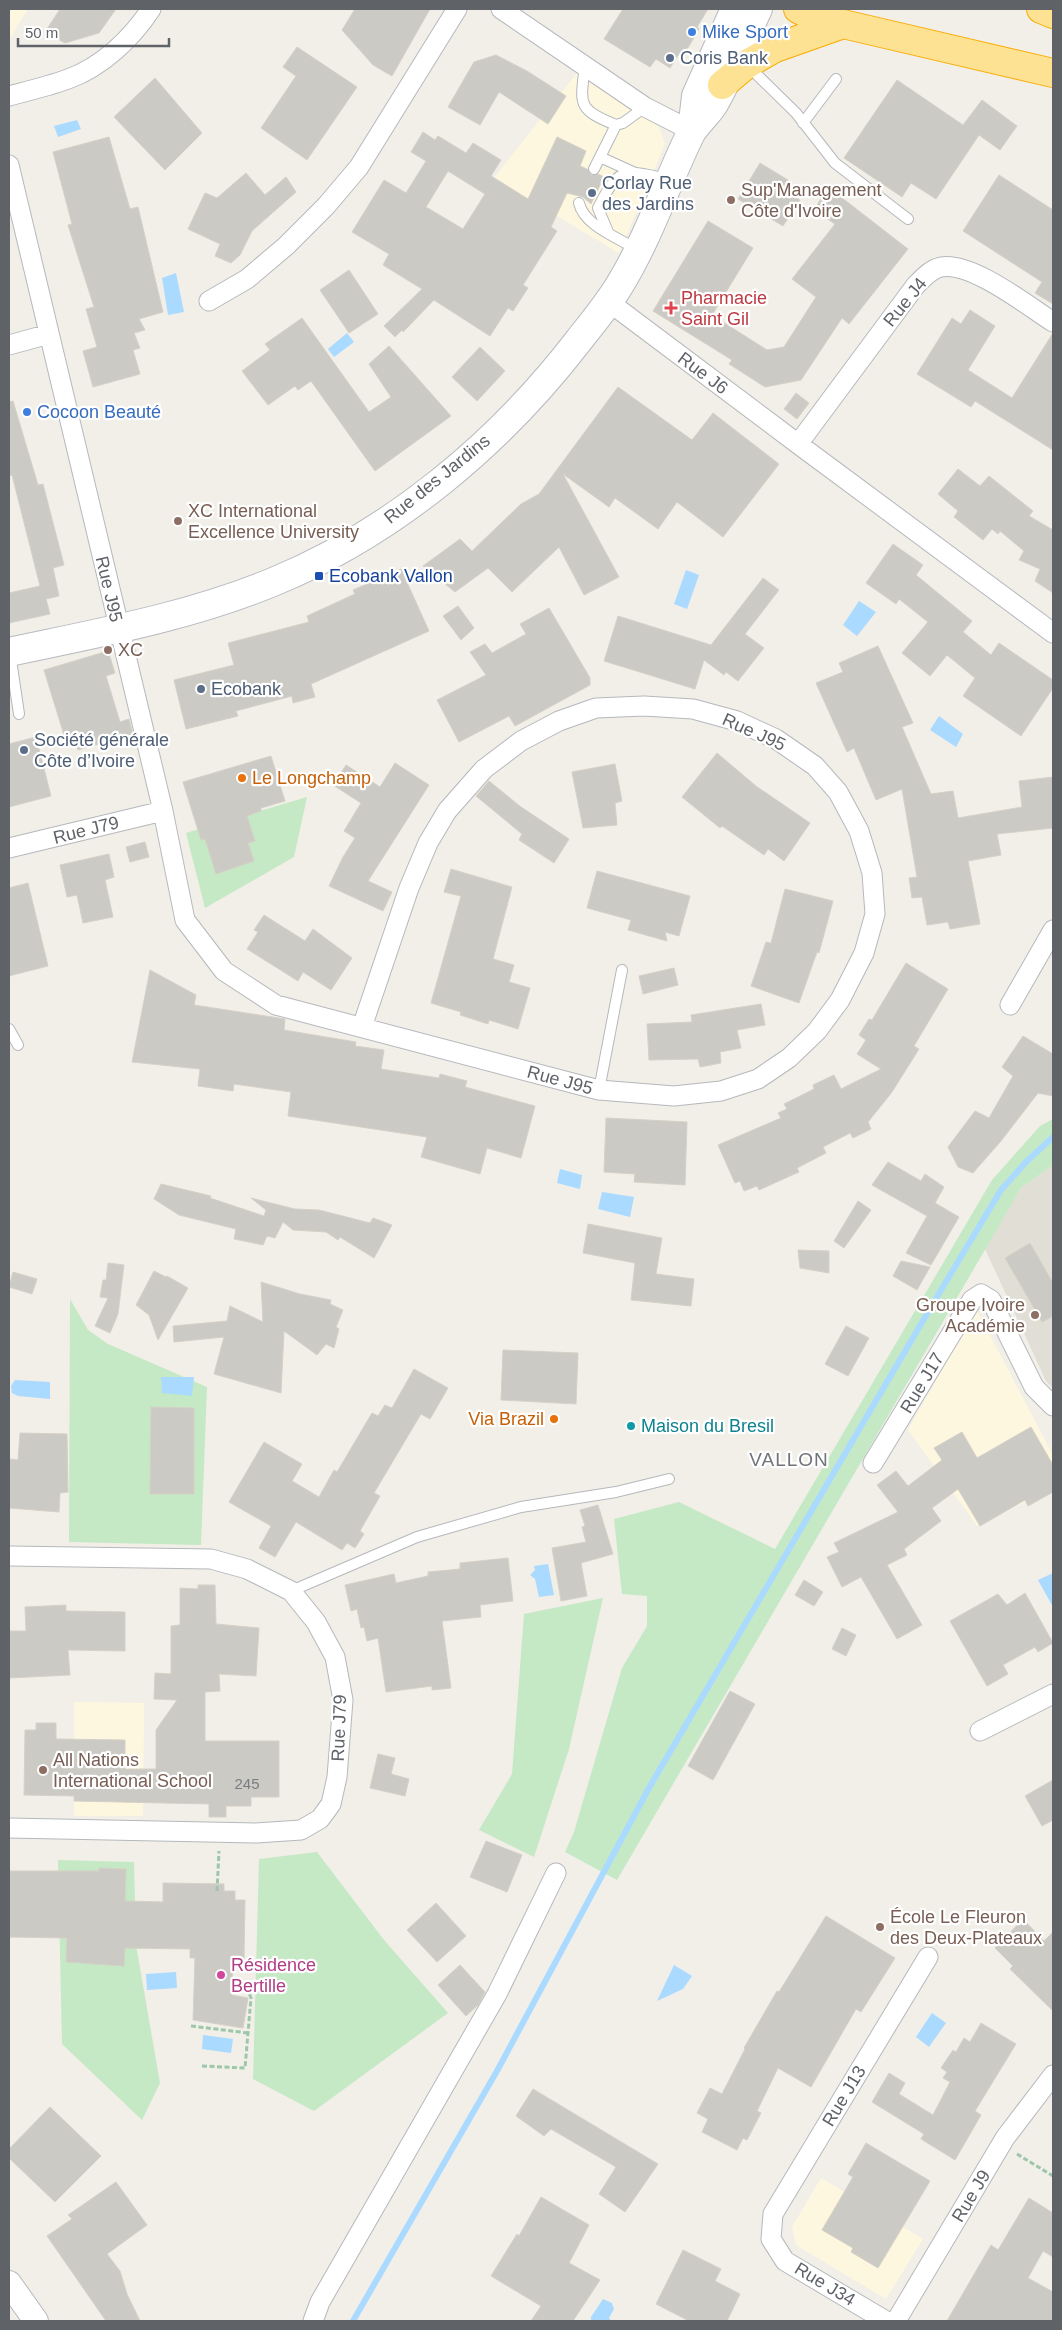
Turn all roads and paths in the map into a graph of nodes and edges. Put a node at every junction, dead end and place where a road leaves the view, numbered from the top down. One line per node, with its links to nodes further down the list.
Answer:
1 (151, 9): 15 (street)
2 (457, 9): 29 (street)
3 (501, 9): 10 (street)
4 (735, 9): 19 (main road, Rue des Jardins)
5 (758, 9): 14 (main road, Rue des Jardins)
6 (798, 9): 9 (highway)
7 (1041, 9): 8 (highway)
8 (1053, 14)
9 (843, 24): 11 (highway); 12 (highway)
10 (585, 64): 16 (street); 18 (lane)
11 (747, 64): 14 (highway); 17 (lane)
12 (1053, 73)
13 (836, 79): 17 (lane)
14 (722, 85): 19 (main road, Rue des Jardins)
15 (9, 96)
16 (645, 107): 18 (lane); 19 (street)
17 (804, 123): 26 (lane)
18 (616, 125): 20 (lane)
19 (692, 131): 24 (main road, Rue des Jardins)
20 (600, 157): 22 (lane); 23 (lane)
21 (9, 165): 32 (street, Rue J95)
22 (594, 169)
23 (633, 172): 24 (lane); 27 (lane)
24 (671, 180): 28 (main road, Rue des Jardins)
25 (578, 203): 27 (lane)
26 (908, 219)
27 (608, 232): 28 (lane)
28 (639, 250): 30 (main road, Rue des Jardins)
29 (209, 301)
30 (609, 302): 34 (street, Rue J6); 35 (main road, Rue des Jardins)
31 (1053, 322): 34 (street, Rue J4)
32 (48, 334): 33 (street); 35 (street, Rue J95)
33 (9, 345)
34 (798, 444): 36 (street, Rue J6)
35 (118, 629): 37 (main road, Rue des Jardins); 39 (street, Rue J95)
36 (1053, 633)
37 (9, 652): 38 (lane)
38 (19, 714)
39 (163, 811): 40 (street, Rue J79); 44 (street, Rue J95)
40 (9, 848)
41 (1053, 930): 43 (street)
42 (622, 970): 47 (lane)
43 (1010, 1006)
44 (362, 1027): 47 (street, Rue J95); 47 (street, Rue J95)
45 (9, 1029): 46 (lane)
46 (18, 1045)
47 (599, 1090)
48 (1053, 1406): 49 (street, Rue J17)
49 (873, 1463)
50 (669, 1480): 52 (lane)
51 (9, 1556): 52 (street, Rue J79)
52 (291, 1591): 56 (street, Rue J79)
53 (1053, 1694): 54 (street)
54 (980, 1732)
55 (9, 1828): 56 (street, Rue J79)
56 (220, 1833): 58 (path)
57 (556, 1874): 70 (street)
58 (217, 1891)
59 (928, 1957): 67 (street, Rue J13)
60 (246, 1986): 62 (path)
61 (191, 2026): 62 (path)
62 (248, 2033): 63 (path)
63 (202, 2066)
64 (1053, 2076): 65 (street, Rue J9)
65 (1001, 2145): 66 (path); 72 (street, Rue J9)
66 (1053, 2176)
67 (771, 2239): 71 (street, Rue J34)
68 (9, 2284): 69 (street)
69 (36, 2321)
70 (313, 2321)
71 (886, 2321)
72 (896, 2321)

